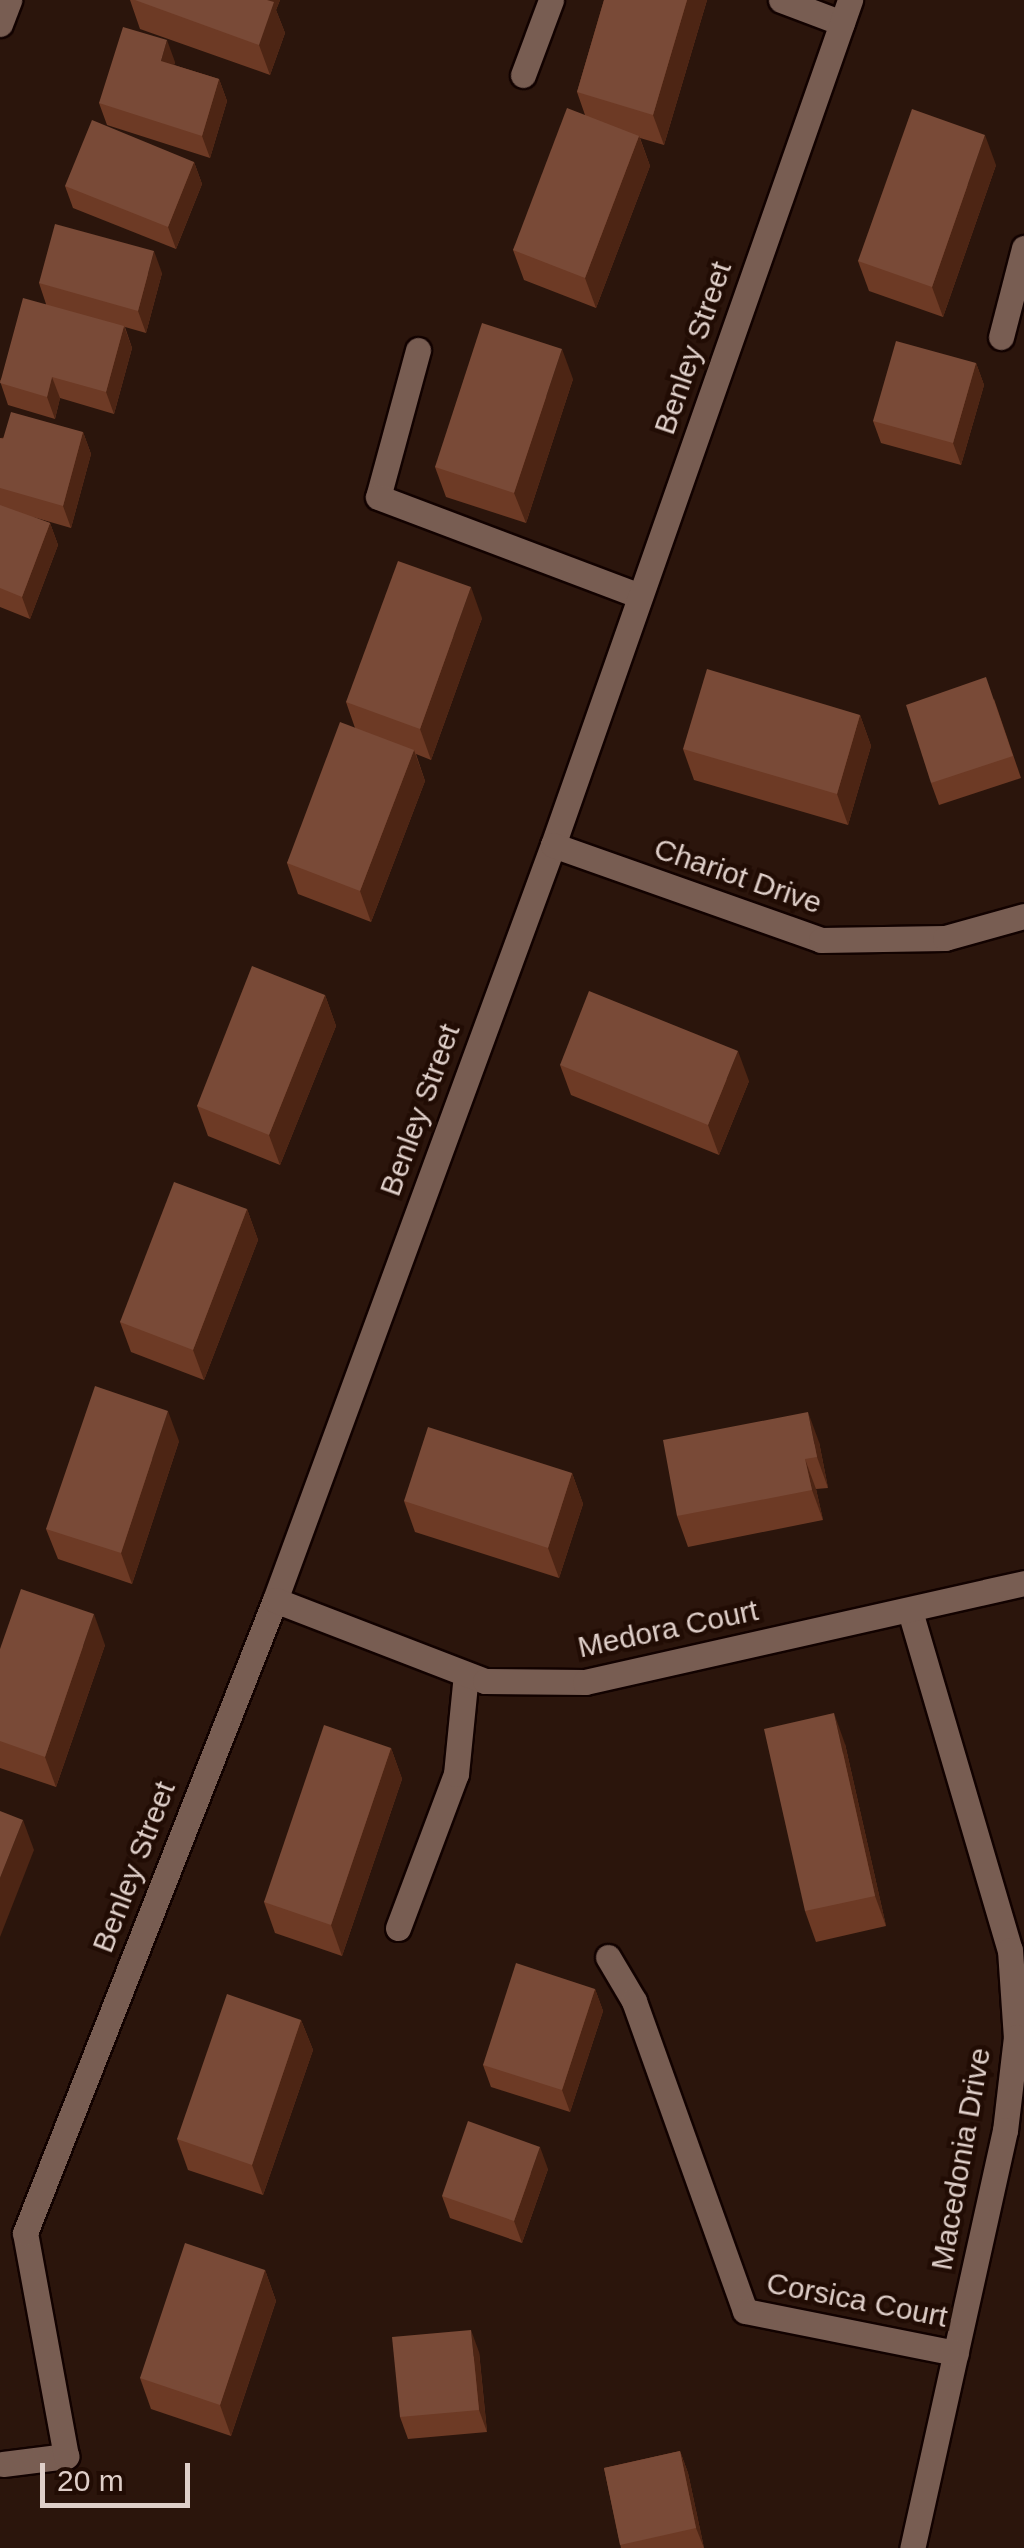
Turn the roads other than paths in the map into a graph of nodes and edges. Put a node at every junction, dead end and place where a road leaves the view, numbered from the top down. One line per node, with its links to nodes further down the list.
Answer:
1 (9, 0): 5 (street)
2 (551, 0): 6 (street)
3 (781, 0): 4 (street)
4 (846, 12): 10 (street, Benley Street)
5 (0, 24)
6 (523, 75)
7 (1024, 248): 8 (street)
8 (1001, 337)
9 (418, 350): 10 (street)
10 (640, 596): 11 (street, Benley Street)
11 (552, 844): 12 (street, Chariot Drive); 14 (street, Benley Street)
12 (1024, 916)
13 (1024, 1583): 15 (street, Medora Court)
14 (274, 1600): 16 (street, Medora Court); 20 (street, Benley Street)
15 (910, 1610): 16 (street, Medora Court); 19 (street, Macedonia Drive)
16 (466, 1674): 17 (street)
17 (398, 1928)
18 (608, 1957): 19 (street, Corsica Court)
19 (956, 2353): 21 (street, Macedonia Drive)
20 (4, 2464)
21 (912, 2548)

